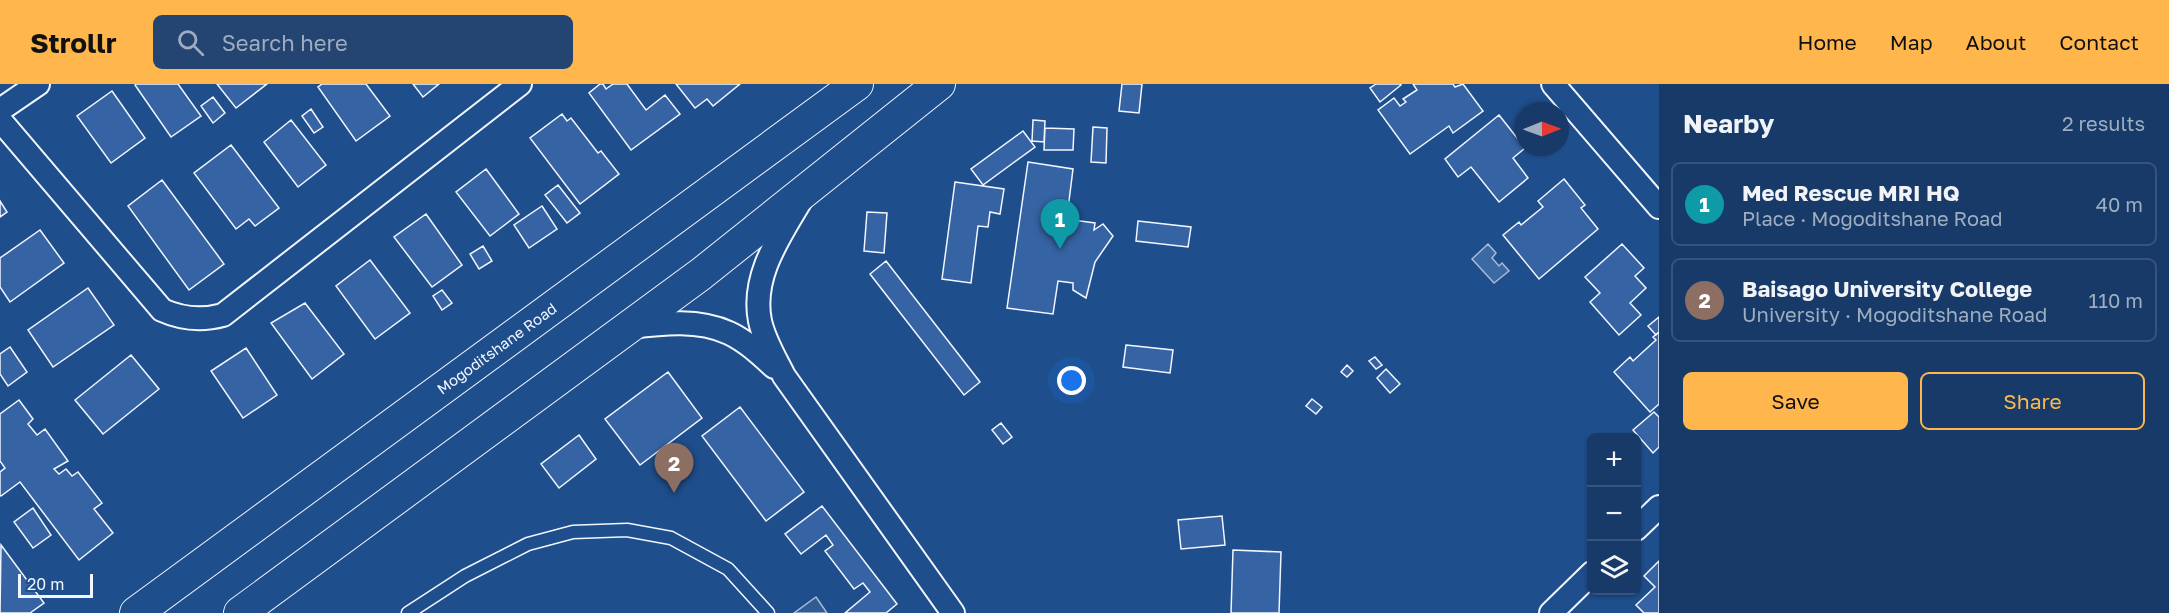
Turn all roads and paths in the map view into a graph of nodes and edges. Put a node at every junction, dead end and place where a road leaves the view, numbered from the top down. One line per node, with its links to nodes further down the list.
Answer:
1 (38, 84): 6 (street)
2 (520, 84): 7 (street)
3 (857, 84): 16 (main road, Mogoditshane Road)
4 (939, 84): 8 (main road)
5 (1553, 84): 9 (street)
6 (0, 110)
7 (0, 120)
8 (806, 191): 10 (main road); 11 (street)
9 (1659, 207)
10 (630, 327): 11 (street); 17 (main road)
11 (784, 376): 21 (street)
12 (1659, 507): 13 (street)
13 (1641, 524)
14 (1587, 578): 22 (street)
15 (431, 598): 18 (lane); 19 (lane); 20 (lane)
16 (136, 613)
17 (240, 613)
18 (408, 613)
19 (433, 613)
20 (768, 613)
21 (953, 613)
22 (1551, 613)

